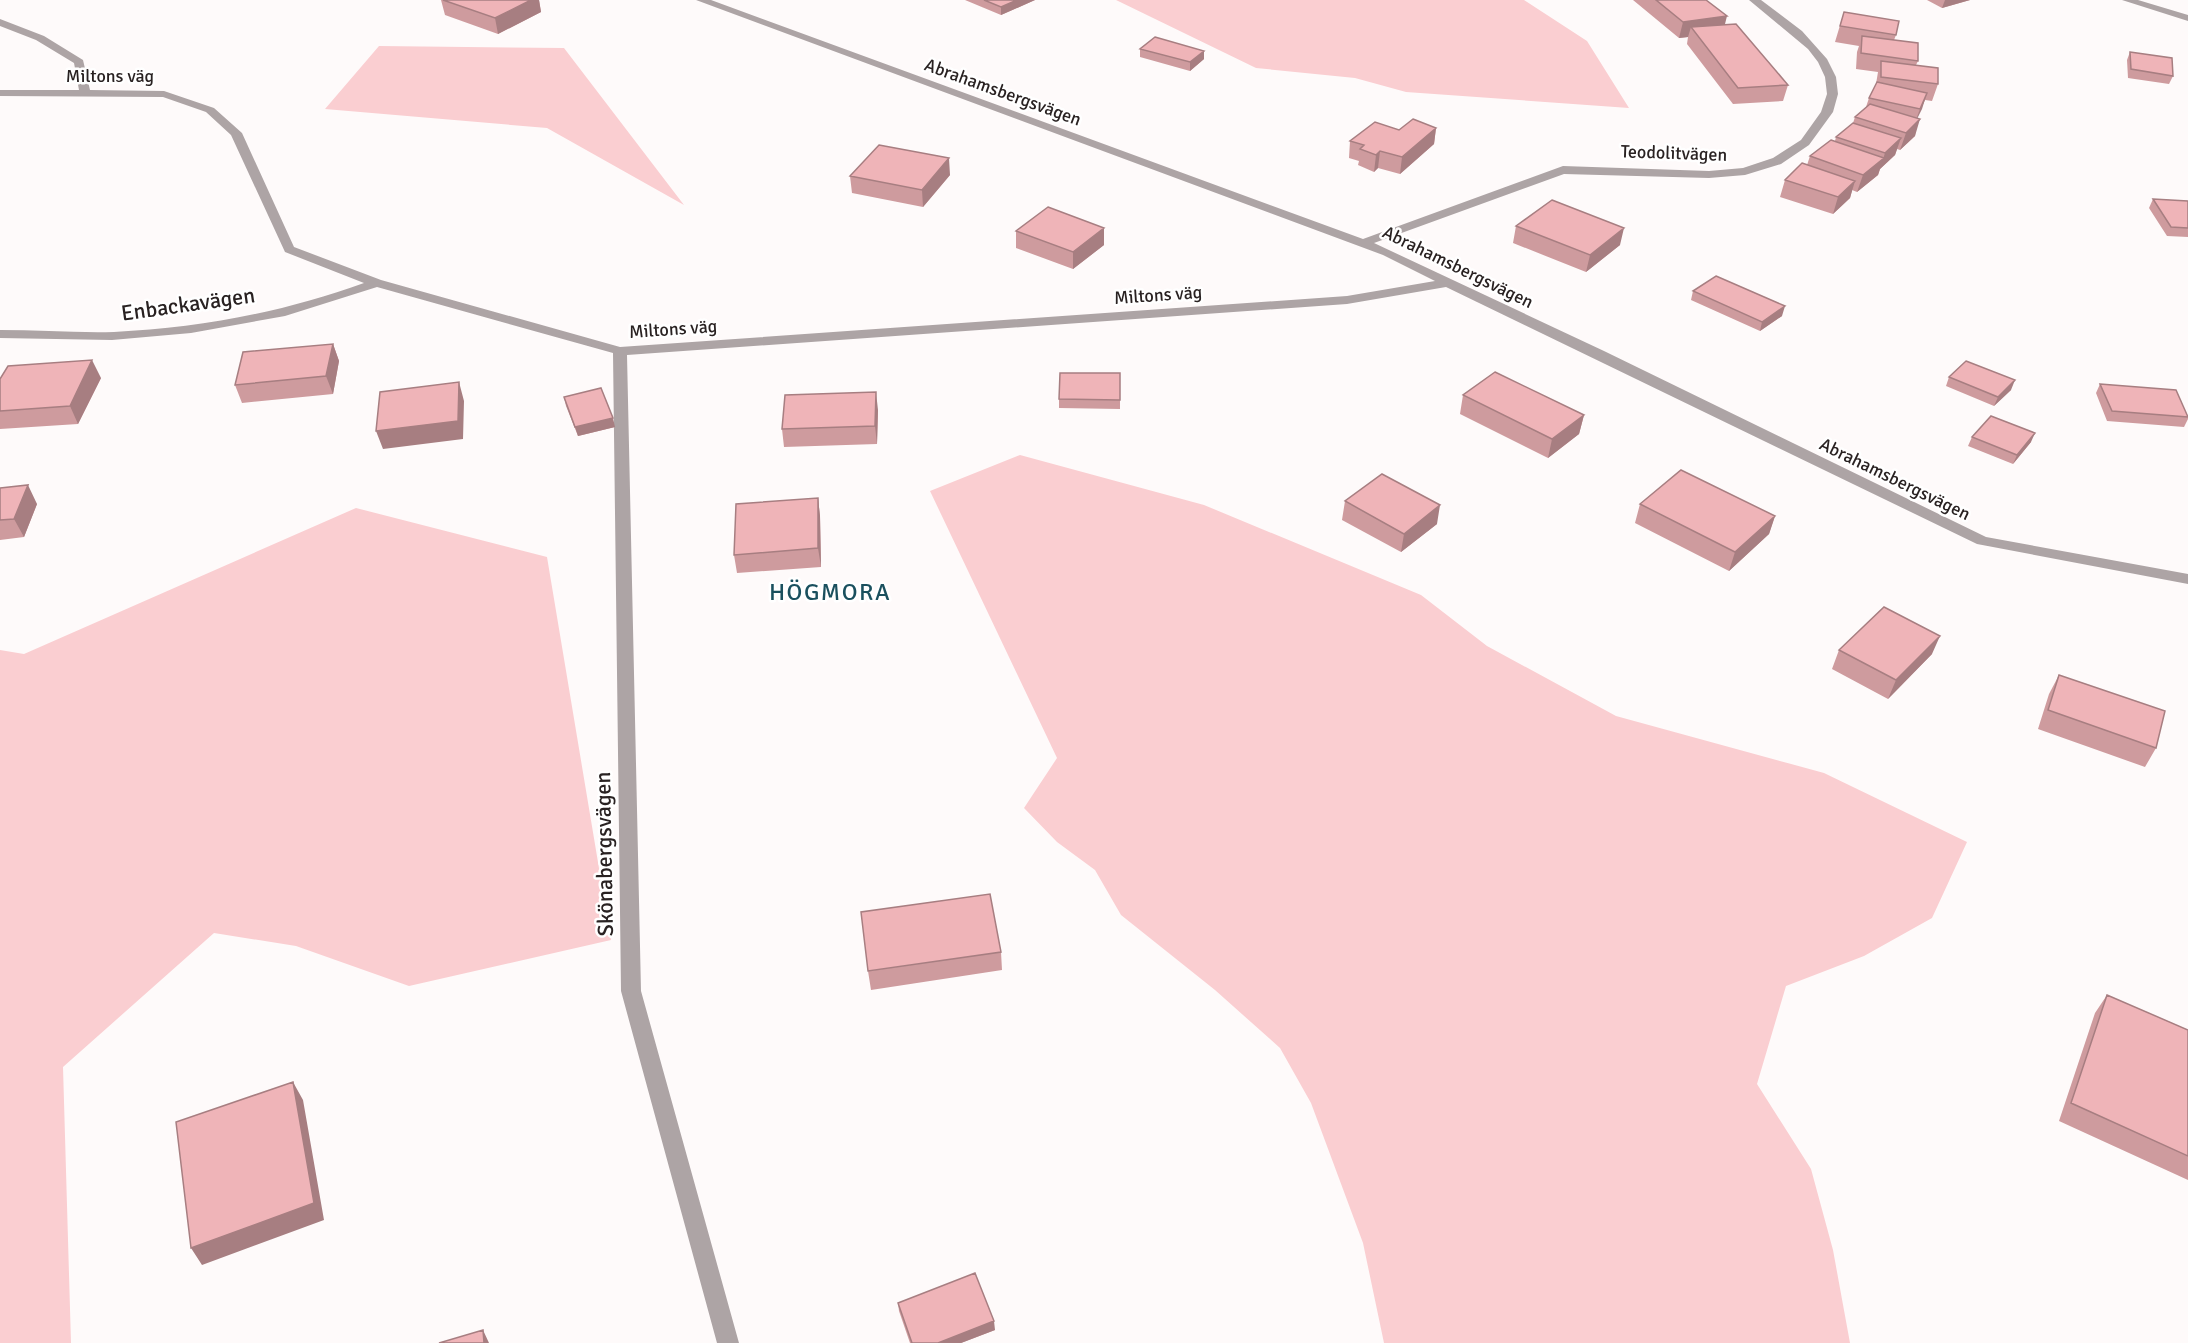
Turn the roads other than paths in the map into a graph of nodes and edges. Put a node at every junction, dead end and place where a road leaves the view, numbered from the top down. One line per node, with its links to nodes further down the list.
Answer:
1 (701, 0): 8 (street, Abrahamsbergsvägen)
2 (1754, 0): 8 (street, Teodolitvägen)
3 (2127, 0): 4 (street)
4 (2188, 18)
5 (0, 22): 7 (street)
6 (0, 93): 7 (street, Miltons väg)
7 (85, 94): 9 (street, Miltons väg)
8 (1363, 243): 10 (street, Abrahamsbergsvägen)
9 (376, 283): 11 (street, Enbackavägen); 12 (street, Miltons väg)
10 (1448, 284): 12 (street, Miltons väg); 13 (street, Abrahamsbergsvägen)
11 (0, 334)
12 (620, 351): 14 (street, Skönabergsvägen)
13 (2188, 579)
14 (728, 1343)

